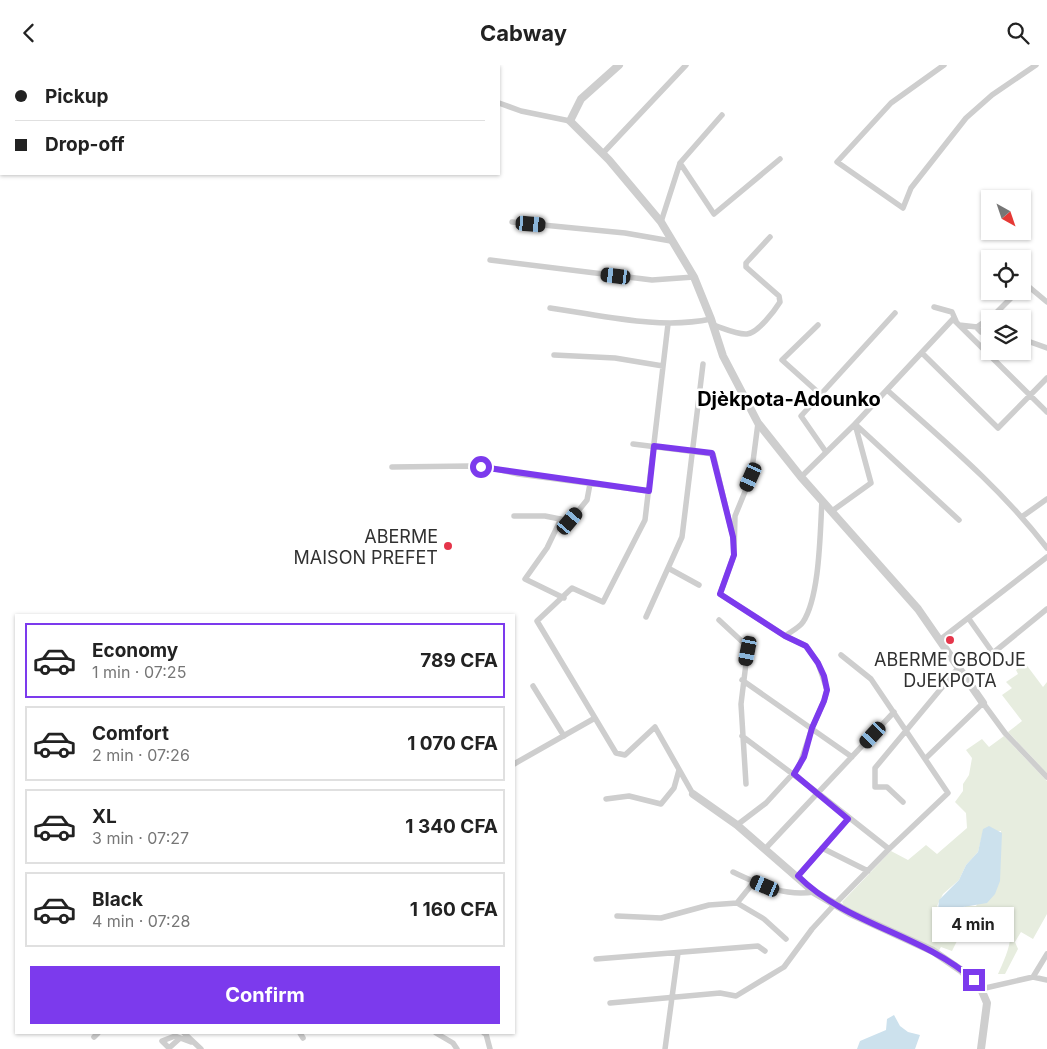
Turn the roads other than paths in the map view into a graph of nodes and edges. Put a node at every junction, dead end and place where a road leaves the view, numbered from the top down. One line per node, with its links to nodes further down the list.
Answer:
1 (619, 65): 7 (street)
2 (686, 65): 8 (street)
3 (944, 65): 4 (street)
4 (1036, 65)
5 (500, 103): 7 (street)
6 (722, 115): 10 (street)
7 (570, 121): 8 (street)
8 (603, 153): 12 (street)
9 (780, 159): 10 (street)
10 (680, 163): 12 (street)
11 (512, 222): 14 (street)
12 (661, 222): 14 (street)
13 (770, 237): 23 (street)
14 (671, 241): 16 (street)
15 (490, 260): 16 (street)
16 (694, 277): 23 (street)
17 (1031, 289): 19 (street)
18 (1009, 300): 27 (street)
19 (1047, 302)
20 (934, 307): 25 (street)
21 (550, 308): 24 (street)
22 (896, 313): 37 (street)
23 (712, 322): 24 (street); 40 (street)
24 (668, 324): 34 (street)
25 (957, 324): 27 (street); 31 (street); 38 (street)
26 (818, 325): 37 (street)
27 (976, 327): 28 (street)
28 (981, 332)
29 (1031, 342): 30 (street)
30 (1047, 348)
31 (922, 353): 36 (street); 38 (street)
32 (554, 355): 34 (street)
33 (704, 364): 44 (street)
34 (663, 366): 43 (street)
35 (1047, 379): 38 (street)
36 (887, 390): 41 (street); 54 (street)
37 (820, 394): 45 (street)
38 (1029, 395): 39 (street)
39 (1047, 412)
40 (758, 423): 47 (street); 57 (street)
41 (855, 424): 45 (street); 52 (street); 56 (street)
42 (632, 444): 43 (street)
43 (654, 446): 44 (street); 49 (street)
44 (694, 451): 57 (street); 60 (street)
45 (826, 452): 47 (street)
46 (392, 467): 48 (street)
47 (801, 477): 51 (street)
48 (590, 484): 49 (street); 55 (street)
49 (649, 491): 62 (street)
50 (1047, 499): 54 (street)
51 (822, 500): 52 (street); 67 (street)
52 (832, 511): 68 (street)
53 (514, 516): 55 (street)
54 (1023, 516): 58 (street)
55 (561, 519): 62 (street)
56 (959, 520)
57 (733, 537): 67 (street)
58 (1047, 548)
59 (1047, 557): 65 (street)
60 (668, 569): 61 (street); 64 (street)
61 (700, 585)
62 (564, 598): 75 (street)
63 (1047, 609): 65 (street)
64 (646, 617)
65 (969, 619): 68 (street)
66 (719, 620): 71 (street)
67 (785, 636): 76 (street)
68 (941, 639): 70 (street)
69 (841, 655): 74 (street)
70 (959, 667): 73 (street); 77 (street)
71 (742, 680): 76 (street); 79 (street)
72 (534, 686): 78 (street)
73 (983, 703): 81 (street); 85 (street)
74 (894, 713): 77 (street); 80 (street)
75 (595, 718): 78 (street); 83 (street)
76 (812, 728): 80 (street); 84 (street)
77 (905, 733): 81 (street); 90 (street)
78 (564, 736): 82 (street)
79 (742, 736): 84 (street); 86 (street)
80 (852, 757): 87 (street)
81 (926, 758): 95 (street)
82 (515, 763)
83 (679, 770): 88 (street); 89 (street)
84 (794, 774): 87 (street); 92 (street)
85 (1047, 777)
86 (746, 784)
87 (818, 793): 91 (street); 94 (street)
88 (693, 794): 92 (street)
89 (606, 799)
90 (903, 802)
91 (848, 819): 93 (street); 95 (street)
92 (736, 825): 94 (street)
93 (822, 848): 96 (street); 98 (street)
94 (765, 849): 98 (street)
95 (888, 849): 96 (street)
96 (868, 871): 102 (street)
97 (733, 872): 99 (street)
98 (798, 876): 100 (street)
99 (754, 882): 100 (street); 101 (street)
100 (814, 892): 102 (street)
101 (737, 903): 103 (street); 104 (street)
102 (834, 905): 111 (street); 112 (street)
103 (617, 916)
104 (786, 939)
105 (765, 951): 106 (street)
106 (678, 953): 108 (street); 112 (street)
107 (1047, 954): 109 (street)
108 (596, 959)
109 (1033, 977): 110 (street); 111 (street)
110 (1047, 980)
111 (981, 989): 123 (street)
112 (671, 997): 113 (street); 122 (street)
113 (610, 1003)
114 (185, 1034): 118 (street)
115 (438, 1034): 120 (street)
116 (485, 1034): 121 (street)
117 (179, 1039): 118 (street)
118 (191, 1042): 119 (street)
119 (200, 1049)
120 (457, 1049)
121 (490, 1049)
122 (664, 1049)
123 (981, 1049)

